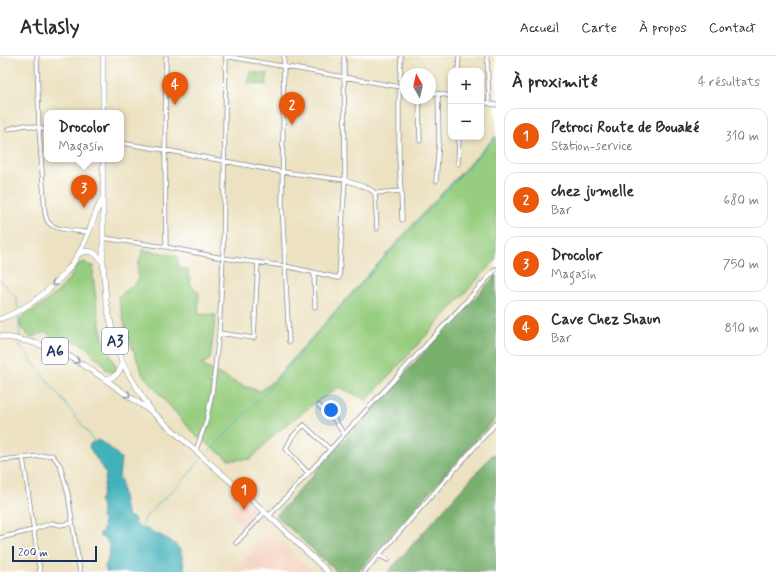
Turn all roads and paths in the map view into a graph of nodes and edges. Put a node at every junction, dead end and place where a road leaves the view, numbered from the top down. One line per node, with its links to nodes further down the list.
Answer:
1 (37, 56): 22 (street)
2 (103, 56): 20 (highway)
3 (166, 56): 27 (street)
4 (226, 56): 10 (street); 28 (street)
5 (284, 56): 10 (street)
6 (344, 56): 12 (street)
7 (401, 56): 13 (street)
8 (459, 56): 11 (street)
9 (487, 56): 17 (street)
10 (283, 66): 12 (street); 31 (street)
11 (458, 68)
12 (344, 77): 13 (street); 32 (street)
13 (399, 86): 34 (street)
14 (438, 94): 15 (street); 33 (street)
15 (448, 96)
16 (484, 102): 17 (street)
17 (489, 103): 19 (street)
18 (419, 104): 25 (street)
19 (496, 105)
20 (103, 110)
21 (8, 129): 22 (street)
22 (39, 129): 23 (street); 39 (street)
23 (44, 130)
24 (459, 140): 30 (street)
25 (420, 141)
26 (124, 143): 27 (street)
27 (165, 150): 28 (street); 41 (street)
28 (224, 161): 31 (street); 43 (street)
29 (103, 162): 36 (highway, A3)
30 (458, 164)
31 (283, 172): 32 (street); 46 (street)
32 (345, 180): 35 (street); 48 (street)
33 (436, 181)
34 (401, 191): 35 (street); 37 (street)
35 (375, 193): 38 (street)
36 (103, 196): 39 (highway); 40 (highway, A3)
37 (402, 220)
38 (377, 229)
39 (88, 232): 42 (highway)
40 (103, 238): 41 (street); 44 (highway, A3)
41 (166, 247): 43 (street)
42 (79, 254): 44 (highway); 50 (highway, one-way to 50)
43 (223, 258): 45 (street); 51 (street)
44 (103, 262): 54 (highway, A3)
45 (258, 262): 46 (street); 51 (street)
46 (285, 266): 48 (street); 53 (street)
47 (496, 269): 59 (street)
48 (314, 272): 49 (street)
49 (315, 307)
50 (0, 319)
51 (219, 333): 61 (street)
52 (0, 336): 55 (highway, A6, one-way to 55)
53 (289, 342)
54 (122, 361): 55 (highway); 57 (highway, A3)
55 (105, 379): 57 (highway, A6, one-way to 57)
56 (319, 406): 59 (street)
57 (152, 412): 61 (highway, A3)
58 (496, 423): 70 (street)
59 (344, 434): 60 (street)
60 (330, 449): 64 (street); 64 (street)
61 (196, 450): 65 (highway, A3)
62 (23, 458): 63 (street); 66 (street); 67 (street)
63 (0, 460)
64 (308, 473): 65 (street)
65 (267, 514): 69 (street); 74 (highway, A3)
66 (72, 523): 67 (street); 73 (street)
67 (33, 529): 68 (street); 72 (street)
68 (0, 538)
69 (236, 543)
70 (379, 555): 71 (street); 75 (street)
71 (388, 560)
72 (40, 572)
73 (80, 572)
74 (328, 572)
75 (364, 572)

